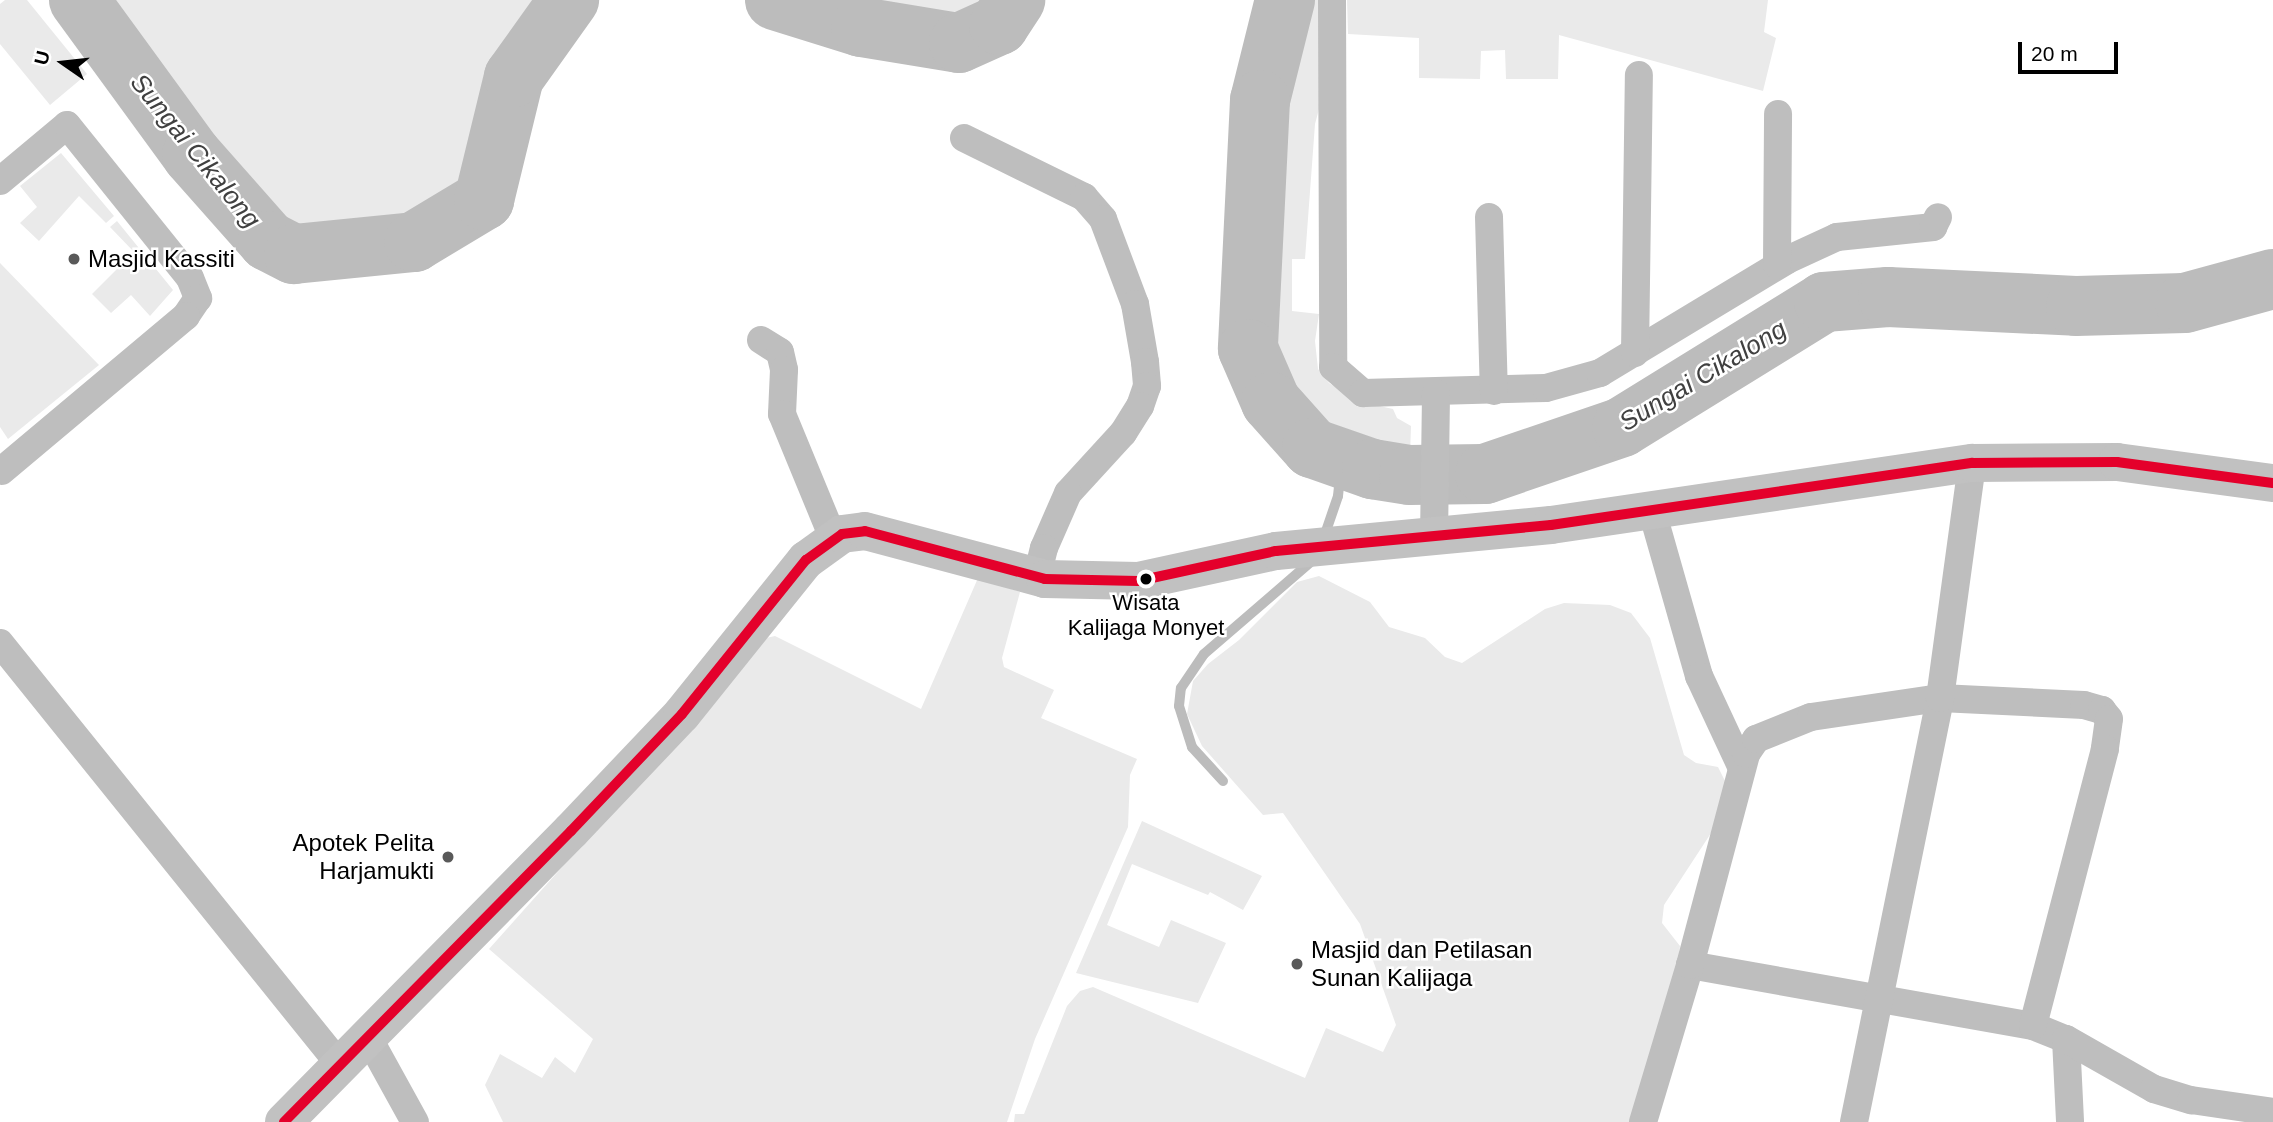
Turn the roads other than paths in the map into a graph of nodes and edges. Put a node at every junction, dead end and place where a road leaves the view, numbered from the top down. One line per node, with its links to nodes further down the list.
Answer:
1 (1332, 0): 12 (street)
2 (1639, 75): 10 (street)
3 (1778, 114): 8 (street)
4 (964, 138): 19 (street)
5 (0, 181): 14 (street)
6 (1489, 217): 11 (street)
7 (1938, 217): 8 (street)
8 (1777, 265): 10 (street)
9 (761, 340): 18 (street)
10 (1635, 353): 11 (street)
11 (1494, 391): 12 (street)
12 (1436, 393): 17 (street)
13 (1972, 463): 15 (street); 16 (street); 21 (street)
14 (0, 471)
15 (2273, 483)
16 (1653, 511): 17 (street); 22 (street)
17 (1434, 527): 19 (street)
18 (833, 538): 19 (street); 26 (street)
19 (1037, 576)
20 (0, 643): 28 (street)
21 (1940, 698): 22 (street); 24 (street); 25 (street)
22 (1741, 766): 23 (street)
23 (1690, 965): 24 (street); 32 (street)
24 (1879, 998): 25 (street); 33 (street)
25 (2033, 1026): 27 (street)
26 (368, 1037): 28 (street); 31 (street)
27 (2066, 1039): 29 (street); 34 (street)
28 (340, 1065): 30 (street)
29 (2273, 1112)
30 (284, 1122)
31 (415, 1122)
32 (1643, 1122)
33 (1854, 1122)
34 (2070, 1122)

